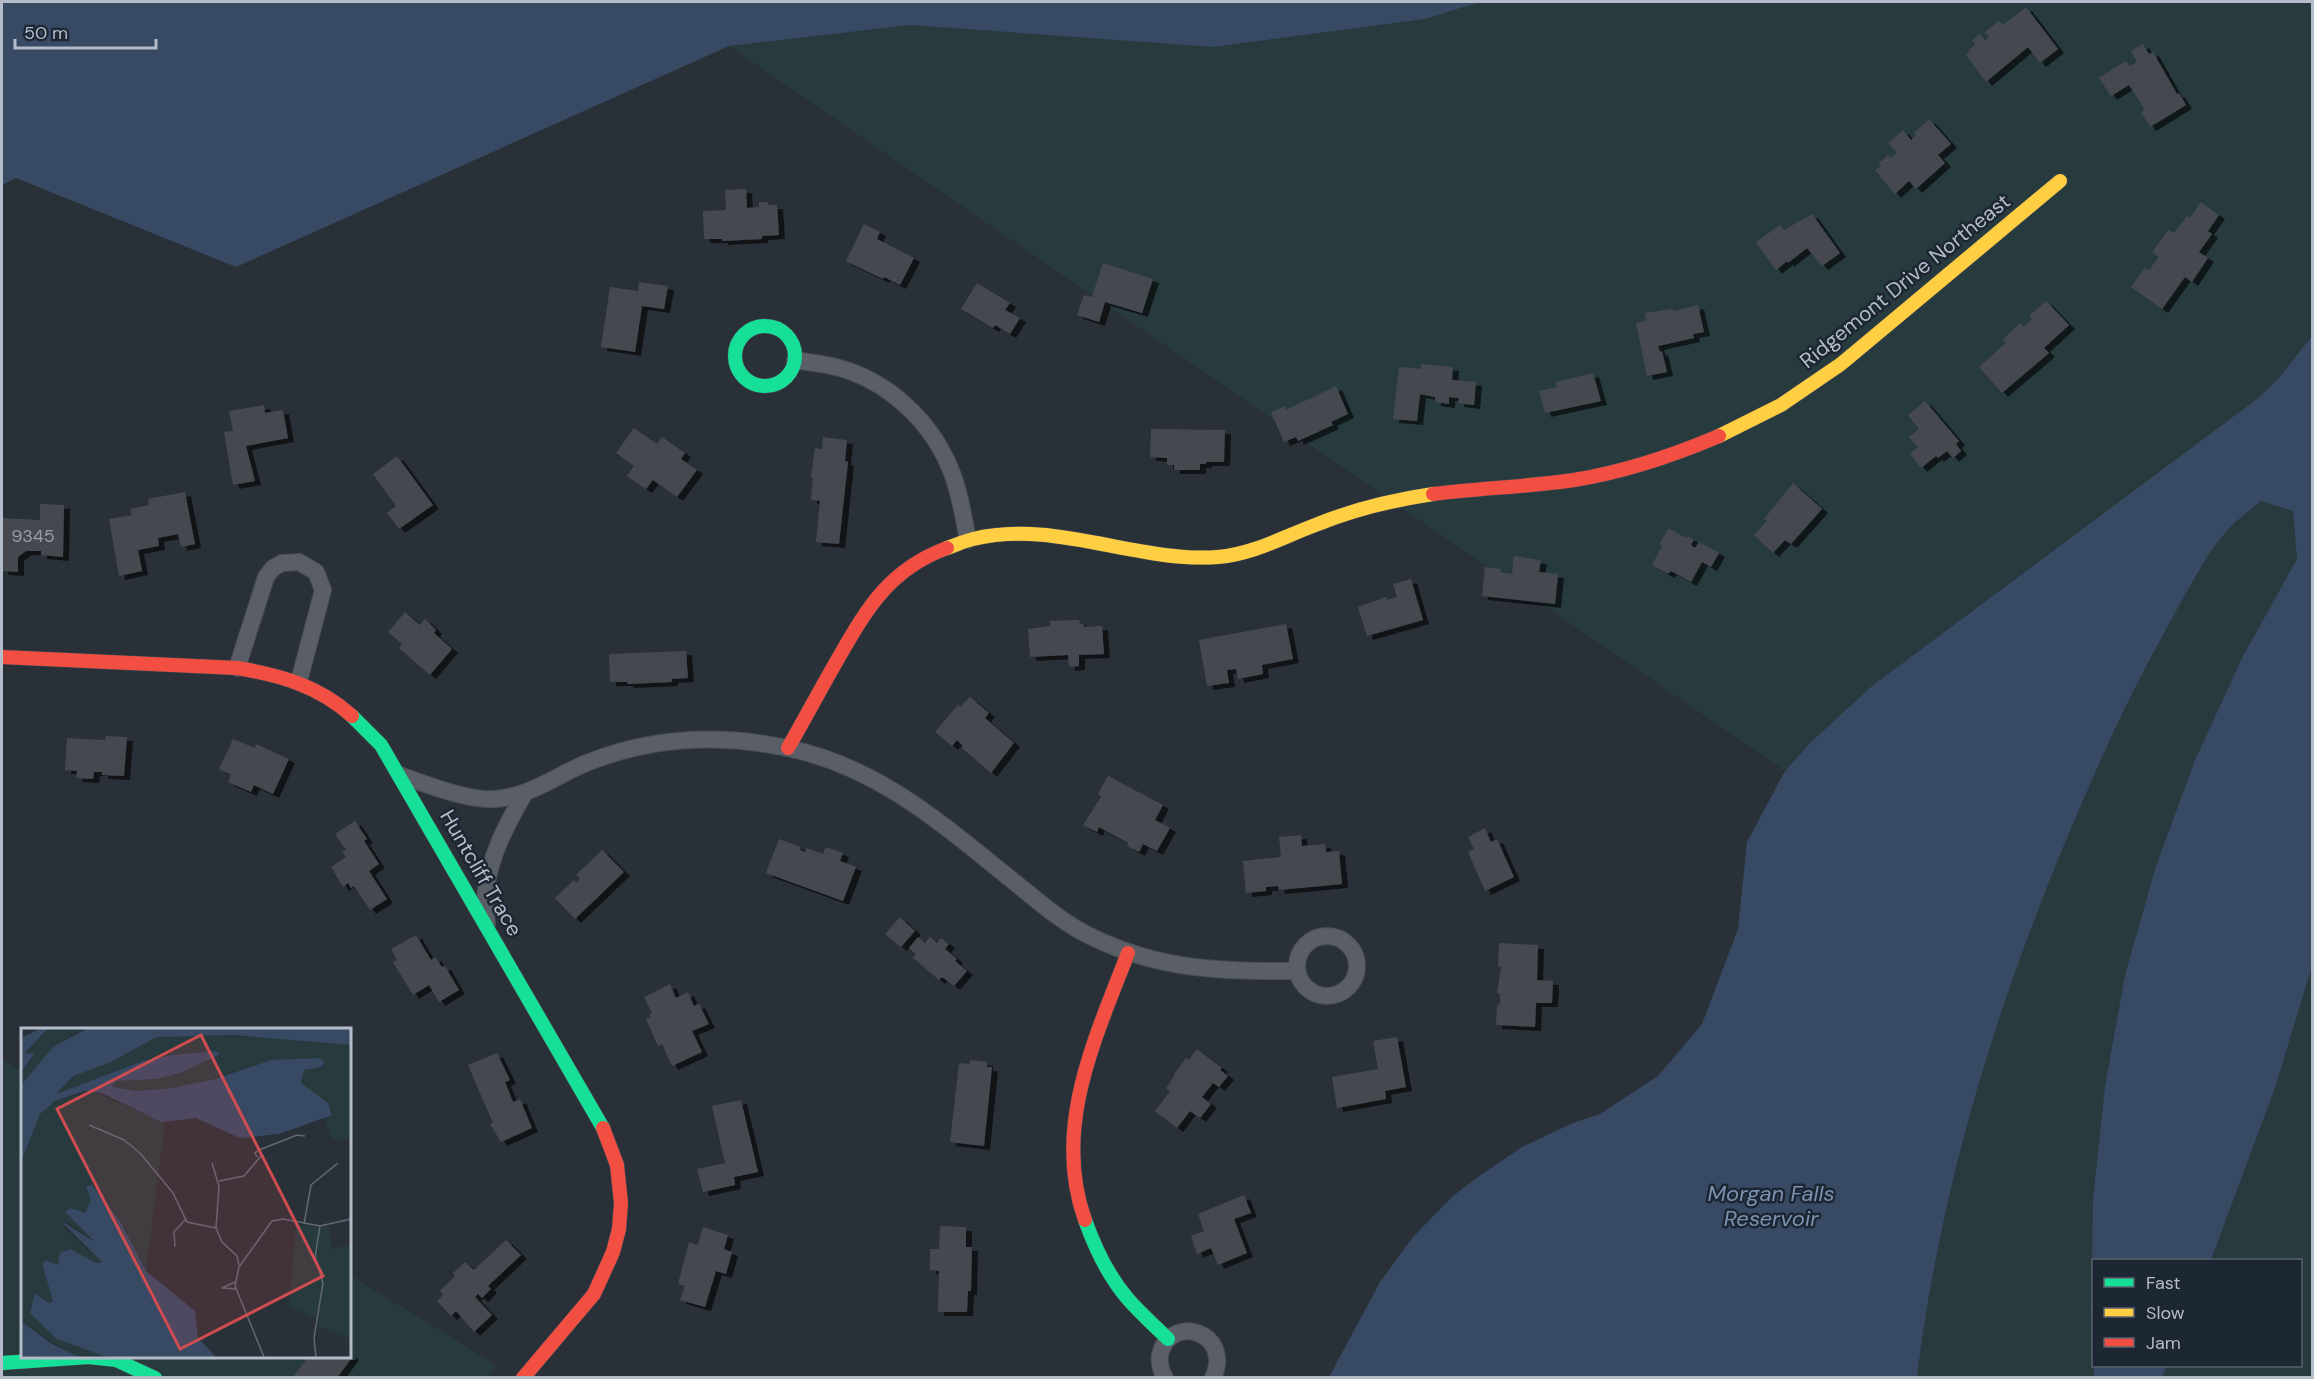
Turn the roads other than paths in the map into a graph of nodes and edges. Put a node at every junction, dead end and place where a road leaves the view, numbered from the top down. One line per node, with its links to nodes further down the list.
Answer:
1 (2060, 181): 3 (street, Ridgemont Drive Northeast)
2 (795, 360): 2 (street); 3 (street)
3 (968, 540): 7 (street, Ridgemont Drive Northeast)
4 (2, 657): 5 (street, Huntcliff Trace)
5 (237, 668): 6 (street, Huntcliff Trace); 6 (street)
6 (299, 681): 8 (street, Huntcliff Trace)
7 (788, 748): 9 (street); 11 (street)
8 (400, 775): 9 (street); 10 (street, Huntcliff Trace)
9 (524, 794): 10 (street)
10 (487, 925): 18 (street, Huntcliff Trace)
11 (1128, 953): 12 (street); 13 (street)
12 (1297, 971)
13 (1168, 1339): 19 (street); 20 (street)
14 (74, 1358): 16 (street)
15 (98, 1358): 17 (street)
16 (2, 1363)
17 (156, 1377)
18 (523, 1377)
19 (1165, 1377)
20 (1213, 1377)

